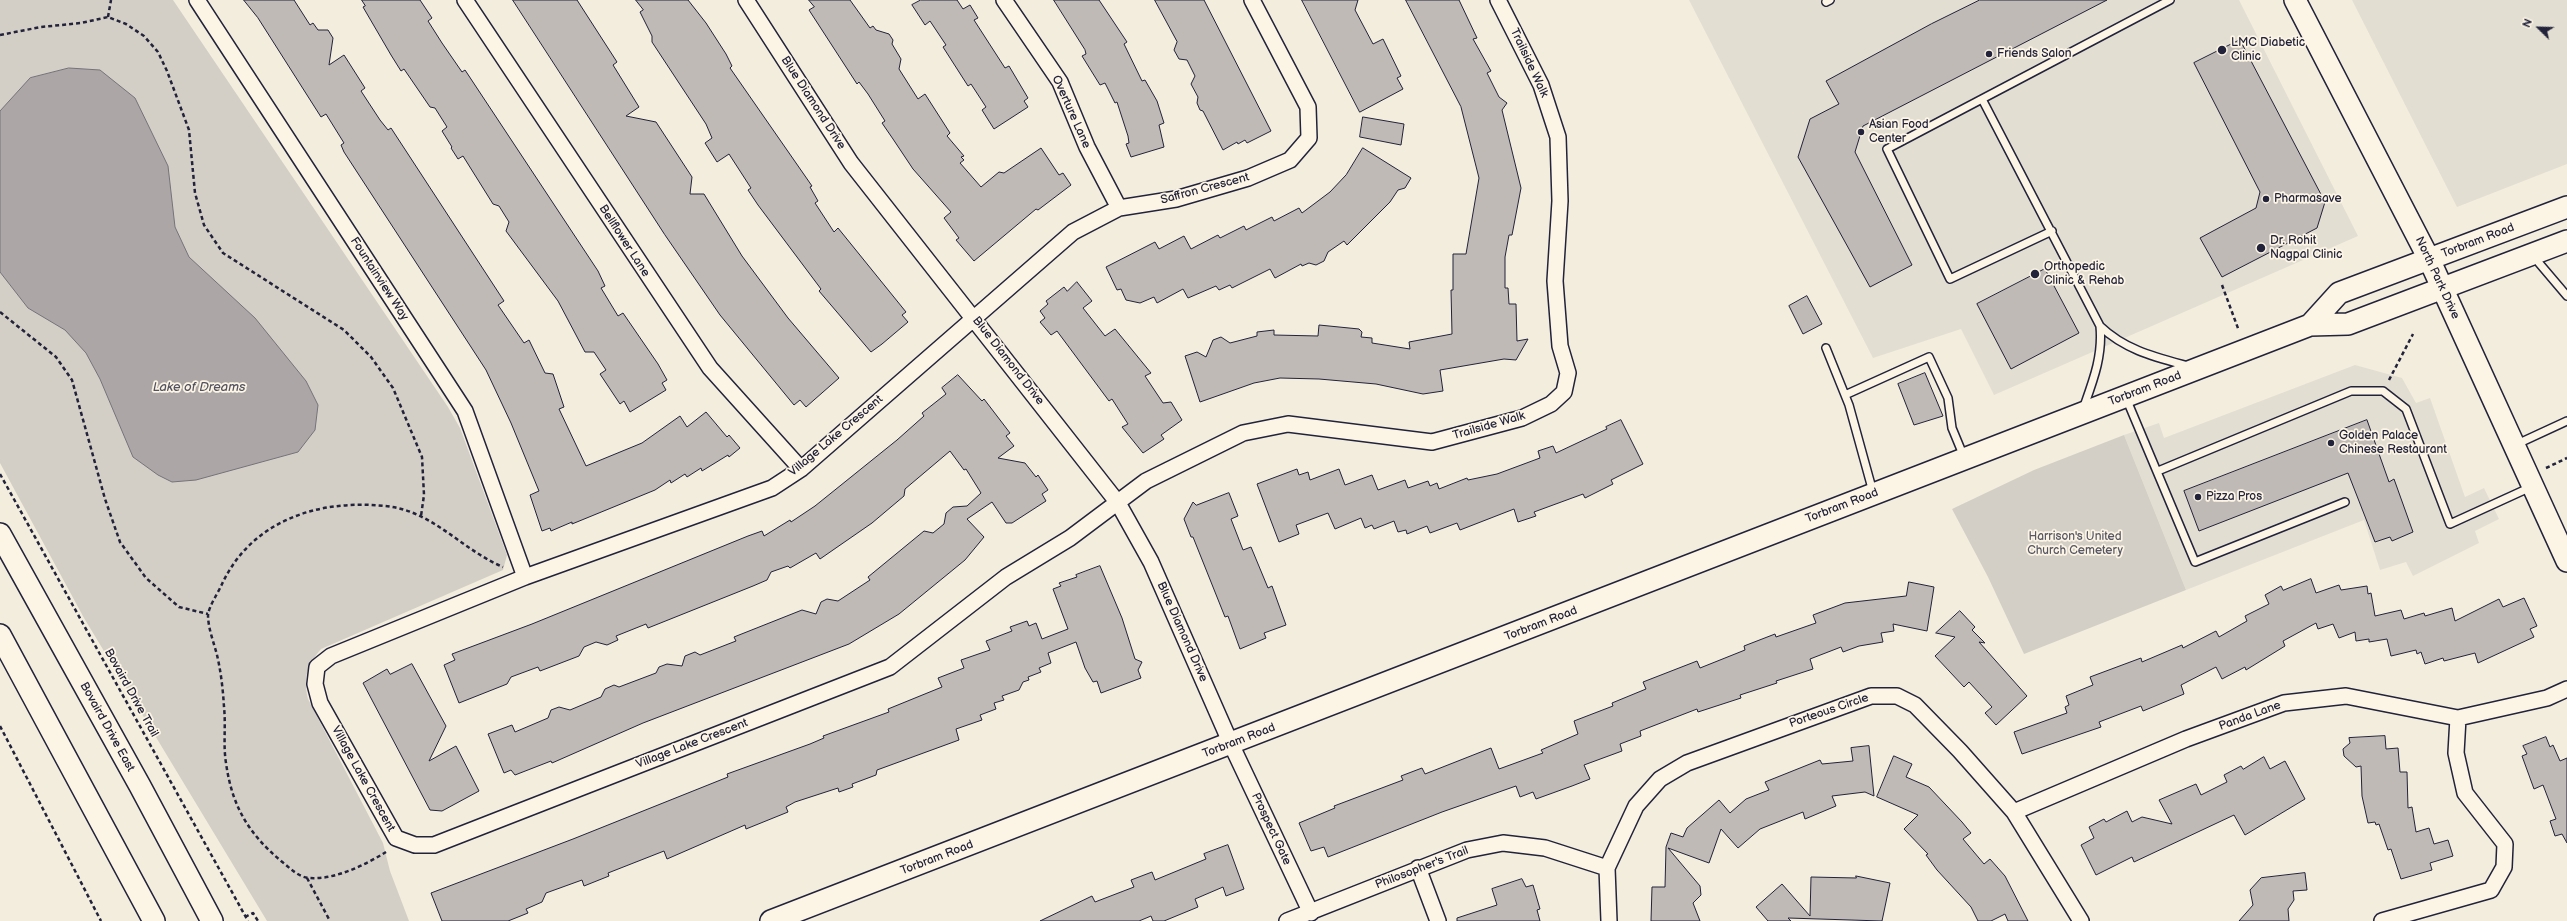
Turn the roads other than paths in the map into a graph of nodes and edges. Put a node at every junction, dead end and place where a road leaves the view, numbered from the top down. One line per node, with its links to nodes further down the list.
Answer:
1 (197, 0): 37 (street, Fountainview Way)
2 (466, 0): 29 (street, Bellflower Lane)
3 (746, 0): 18 (street, Blue Diamond Drive)
4 (1004, 0): 11 (street, Overture Lane)
5 (1252, 0): 11 (street, Saffron Crescent)
6 (1498, 0): 34 (street, Trailside Walk)
7 (2170, 0): 9 (lane)
8 (2295, 0): 15 (main road, North Park Drive)
9 (1982, 99): 12 (lane); 12 (lane)
10 (2567, 207): 15 (main road, Torbram Road)
11 (1119, 208): 18 (street, Saffron Crescent)
12 (2052, 231): 20 (lane)
13 (2567, 241): 14 (main road, Torbram Road)
14 (2536, 254): 16 (main road, Torbram Road); 17 (lane)
15 (2429, 259): 16 (main road, North Park Drive); 19 (main road, Torbram Road)
16 (2442, 289): 19 (main road, Torbram Road); 27 (main road, North Park Drive)
17 (2567, 296)
18 (974, 318): 29 (street, Village Lake Crescent); 34 (street, Blue Diamond Drive)
19 (2310, 325): 22 (main road, Torbram Road)
20 (2100, 326): 22 (lane); 25 (lane)
21 (1826, 348): 23 (lane)
22 (2197, 369): 24 (main road, Torbram Road)
23 (1846, 395): 28 (lane); 32 (lane)
24 (2126, 396): 25 (main road, Torbram Road); 30 (lane)
25 (2082, 413): 28 (main road, Torbram Road)
26 (2567, 421): 27 (lane)
27 (2513, 445): 31 (main road, North Park Drive)
28 (1964, 458): 32 (main road, Torbram Road)
29 (801, 469): 37 (street, Village Lake Crescent)
30 (2158, 470): 31 (lane); 33 (lane)
31 (2532, 487): 36 (main road, North Park Drive)
32 (1873, 494): 41 (main road, Torbram Road)
33 (2345, 502)
34 (1118, 503): 37 (street, Village Lake Crescent); 41 (street, Blue Diamond Drive)
35 (0, 534): 47 (main road, Bovaird Drive East)
36 (2567, 561)
37 (525, 577)
38 (0, 635): 46 (main road)
39 (2567, 688): 40 (street, Panda Lane)
40 (2458, 718): 42 (street, Panda Lane); 53 (street)
41 (1231, 744): 45 (street, Prospect Gate); 48 (main road, Torbram Road)
42 (2014, 812): 44 (street, Porteous Circle); 52 (street, Porteous Circle)
43 (1418, 868): 44 (street, Philosopher's Trail); 45 (street, Philosopher's Trail); 50 (street)
44 (1607, 868): 51 (street, Porteous Circle)
45 (1310, 913): 49 (street, Philosopher's Trail)
46 (154, 921)
47 (212, 921)
48 (771, 921)
49 (1287, 921)
50 (1438, 921)
51 (1609, 921)
52 (2081, 921)
53 (2382, 921)

